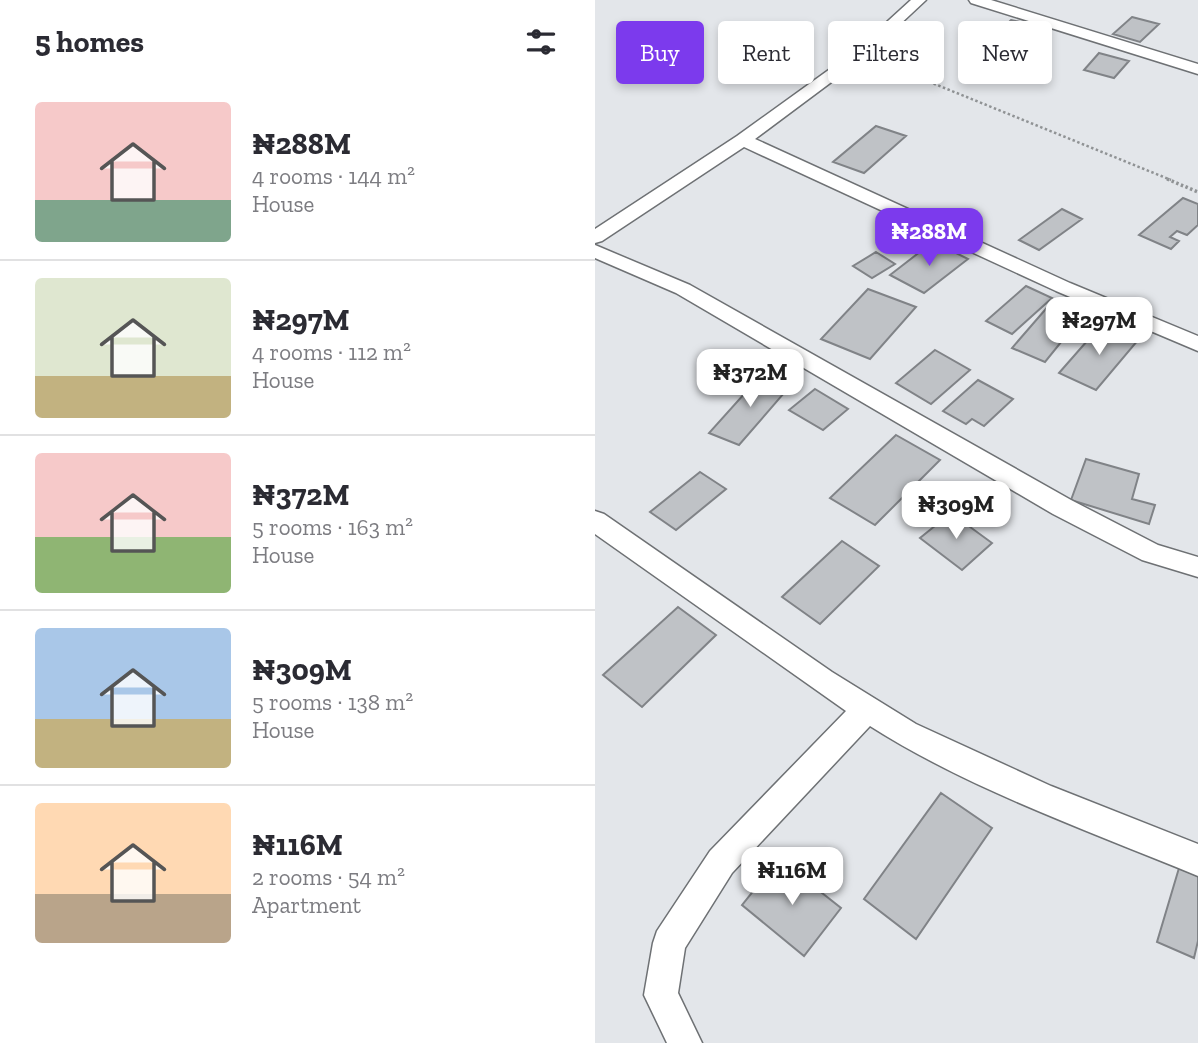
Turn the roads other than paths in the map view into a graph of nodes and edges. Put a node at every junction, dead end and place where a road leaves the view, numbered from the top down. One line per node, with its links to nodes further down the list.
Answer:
1 (919, 0): 4 (street)
2 (976, 0): 3 (street)
3 (1198, 69)
4 (743, 140): 5 (street); 7 (street)
5 (595, 237)
6 (595, 251): 9 (street)
7 (1198, 344)
8 (595, 520): 10 (street)
9 (1198, 568)
10 (867, 709): 11 (street); 12 (street)
11 (1198, 860)
12 (685, 1043)

